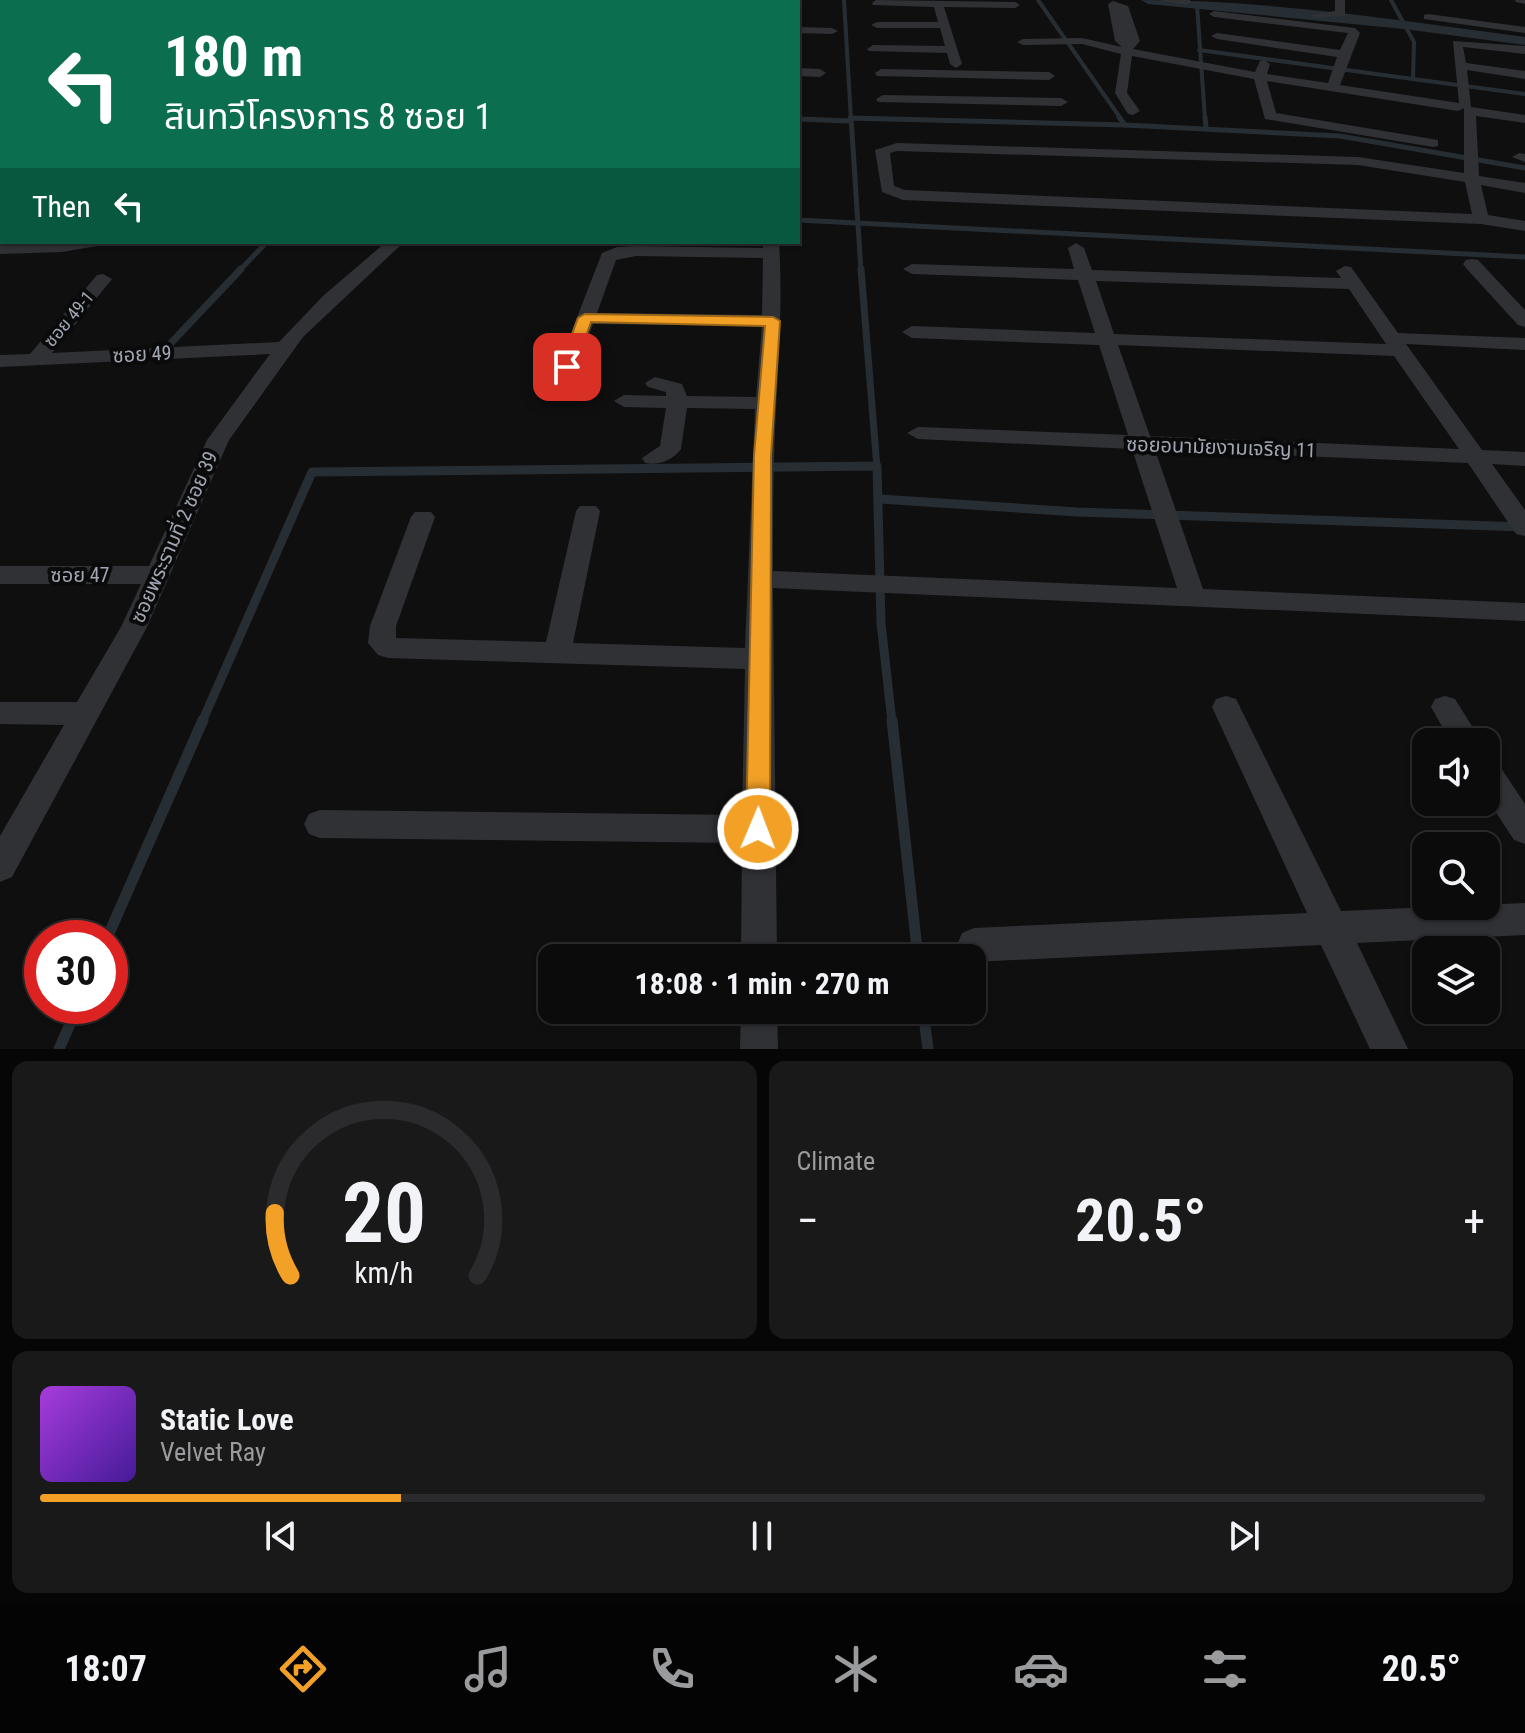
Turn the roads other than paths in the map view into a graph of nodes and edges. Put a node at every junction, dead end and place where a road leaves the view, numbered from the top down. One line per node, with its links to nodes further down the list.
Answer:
1 (1164, 0): 3 (street)
2 (1340, 0): 6 (street)
3 (1186, 2)
4 (877, 3): 5 (street)
5 (938, 4): 9 (street); 11 (street)
6 (1229, 6)
7 (1214, 14): 20 (street)
8 (1428, 17): 13 (street)
9 (1019, 23): 16 (street); 21 (street)
10 (877, 25): 11 (street)
11 (944, 25): 18 (street)
12 (800, 30): 14 (street)
13 (1525, 30)
14 (832, 31)
15 (1217, 36): 20 (street)
16 (1127, 48): 23 (street); 33 (street)
17 (873, 49): 18 (street)
18 (952, 50): 27 (street)
19 (1525, 50): 22 (street)
20 (1340, 64): 29 (street)
21 (1042, 66): 27 (street); 31 (street)
22 (1462, 66): 28 (street); 32 (street)
23 (1262, 70): 29 (street); 36 (street)
24 (800, 72): 25 (street)
25 (820, 73)
26 (881, 73): 27 (street)
27 (959, 74)
28 (1525, 75)
29 (1333, 88): 32 (street)
30 (883, 99): 31 (street)
31 (1061, 102): 35 (street)
32 (1467, 108): 34 (street); 37 (street)
33 (1133, 111)
34 (1525, 116)
35 (1068, 117)
36 (1433, 143)
37 (1472, 179): 38 (street); 39 (street); 39 (street)
38 (1525, 188)
39 (1481, 219): 40 (street)
40 (1525, 226)
41 (79, 244): 45 (street)
42 (394, 244): 57 (street, ซอยพระรามที่ 2 ซอย 39)
43 (771, 248): 50 (street); 51 (street)
44 (1076, 248): 48 (street)
45 (0, 249)
46 (1472, 264): 52 (street)
47 (912, 269): 48 (street)
48 (1085, 274): 54 (street); 55 (street)
49 (103, 279): 58 (street, ซอย 49-1)
50 (585, 318): 51 (street); 61 (street)
51 (773, 321): 64 (street)
52 (1525, 321)
53 (912, 332): 54 (street)
54 (1107, 339): 55 (street); 66 (street)
55 (1396, 344): 56 (street); 67 (street)
56 (1525, 344)
57 (284, 348): 58 (street, ซอย 49); 74 (street, ซอยพระรามที่ 2 ซอย 39)
58 (36, 359): 59 (street, ซอย 49)
59 (0, 361)
60 (655, 383): 63 (street)
61 (558, 392)
62 (624, 401): 63 (street)
63 (678, 402): 64 (street); 68 (street)
64 (767, 403): 75 (street)
65 (918, 433): 66 (street, ซอยอนามัยงามเจริญ 11)
66 (1142, 444): 67 (street, ซอยอนามัยงามเจริญ 11); 76 (street)
67 (1475, 457): 69 (street, ซอยอนามัยงามเจริญ 11); 72 (street)
68 (653, 458)
69 (1525, 459)
70 (588, 511): 78 (street)
71 (423, 517): 78 (street)
72 (1525, 528)
73 (0, 575): 74 (street, ซอย 47)
74 (159, 575): 83 (street, ซอยพระรามที่ 2 ซอย 39)
75 (759, 579): 76 (street); 79 (street)
76 (1193, 596): 77 (street)
77 (1525, 612)
78 (557, 653): 79 (street)
79 (760, 659): 87 (street)
80 (1226, 707): 91 (street)
81 (1445, 707): 84 (street)
82 (0, 713): 83 (street)
83 (86, 714): 89 (street, ซอยพระรามที่ 2 ซอย 39)
84 (1458, 728)
85 (1500, 792): 88 (street)
86 (320, 824): 87 (street)
87 (758, 829): 92 (street)
88 (1525, 830)
89 (0, 867)
90 (1525, 919): 91 (street)
91 (1331, 926): 93 (street); 96 (street)
92 (759, 944)
93 (986, 944)
94 (759, 1024): 95 (street)
95 (759, 1049)
96 (1389, 1049)

